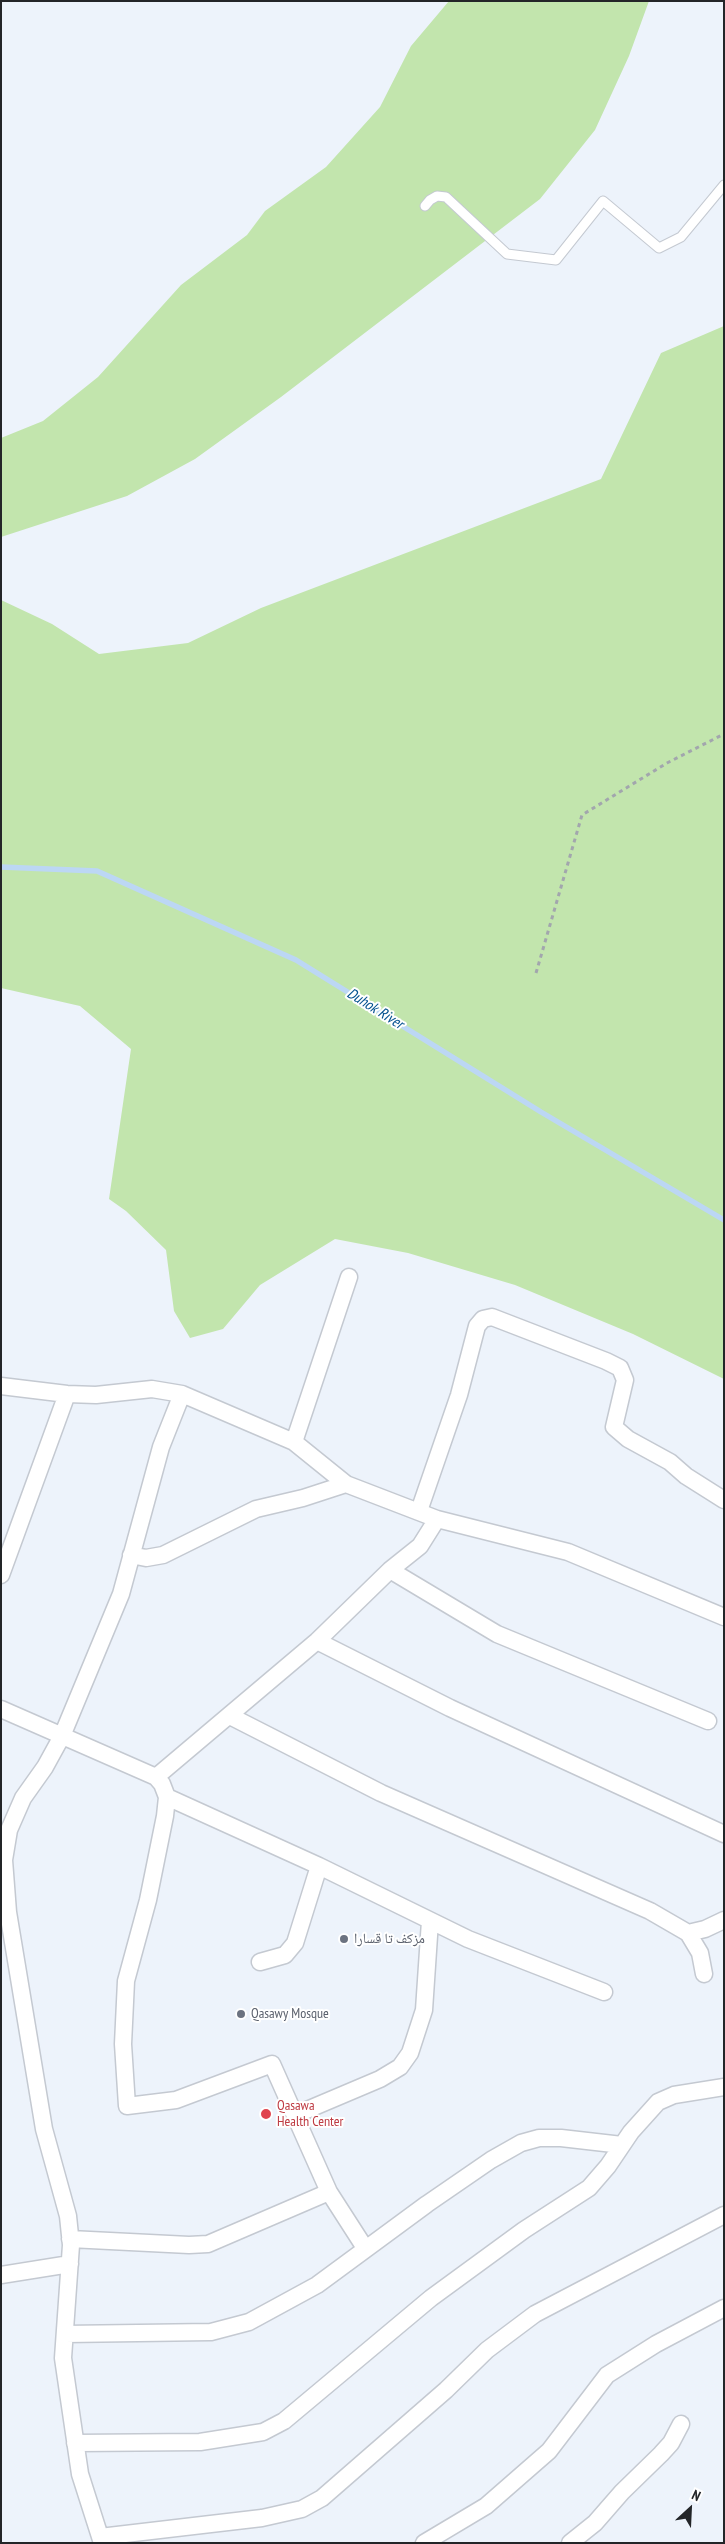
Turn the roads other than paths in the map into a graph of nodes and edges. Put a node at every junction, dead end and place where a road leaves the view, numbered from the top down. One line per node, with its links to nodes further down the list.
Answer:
1 (724, 185): 2 (lane)
2 (425, 206)
3 (349, 1277): 7 (street)
4 (1, 1386): 5 (street)
5 (67, 1394): 6 (street); 14 (street)
6 (182, 1394): 7 (street); 12 (street)
7 (294, 1442): 8 (street)
8 (346, 1484): 10 (street); 12 (street)
9 (724, 1500): 10 (street)
10 (419, 1511): 11 (street)
11 (437, 1519): 13 (street); 15 (street)
12 (131, 1555): 20 (street)
13 (390, 1570): 16 (street); 19 (street)
14 (1, 1575)
15 (724, 1617)
16 (317, 1641): 18 (street); 23 (street)
17 (1, 1709): 20 (street)
18 (230, 1716): 21 (street); 27 (street)
19 (708, 1721)
20 (62, 1736): 21 (street); 36 (street)
21 (156, 1777): 22 (street)
22 (167, 1797): 24 (street); 32 (street)
23 (724, 1834)
24 (319, 1866): 26 (street); 28 (street)
25 (724, 1920): 27 (street)
26 (430, 1921): 30 (street); 32 (street)
27 (688, 1933): 29 (street)
28 (260, 1962)
29 (704, 1974)
30 (604, 1992)
31 (724, 2087): 33 (street)
32 (295, 2115): 34 (street)
33 (622, 2145): 37 (street); 43 (street)
34 (329, 2192): 36 (street); 37 (street)
35 (724, 2215): 44 (street)
36 (70, 2239): 38 (street)
37 (365, 2248): 41 (street)
38 (70, 2264): 39 (street); 41 (street)
39 (1, 2275)
40 (724, 2308): 45 (street)
41 (64, 2334): 43 (street)
42 (682, 2424): 46 (street)
43 (75, 2442): 44 (street)
44 (101, 2540)
45 (424, 2543)
46 (570, 2543)

